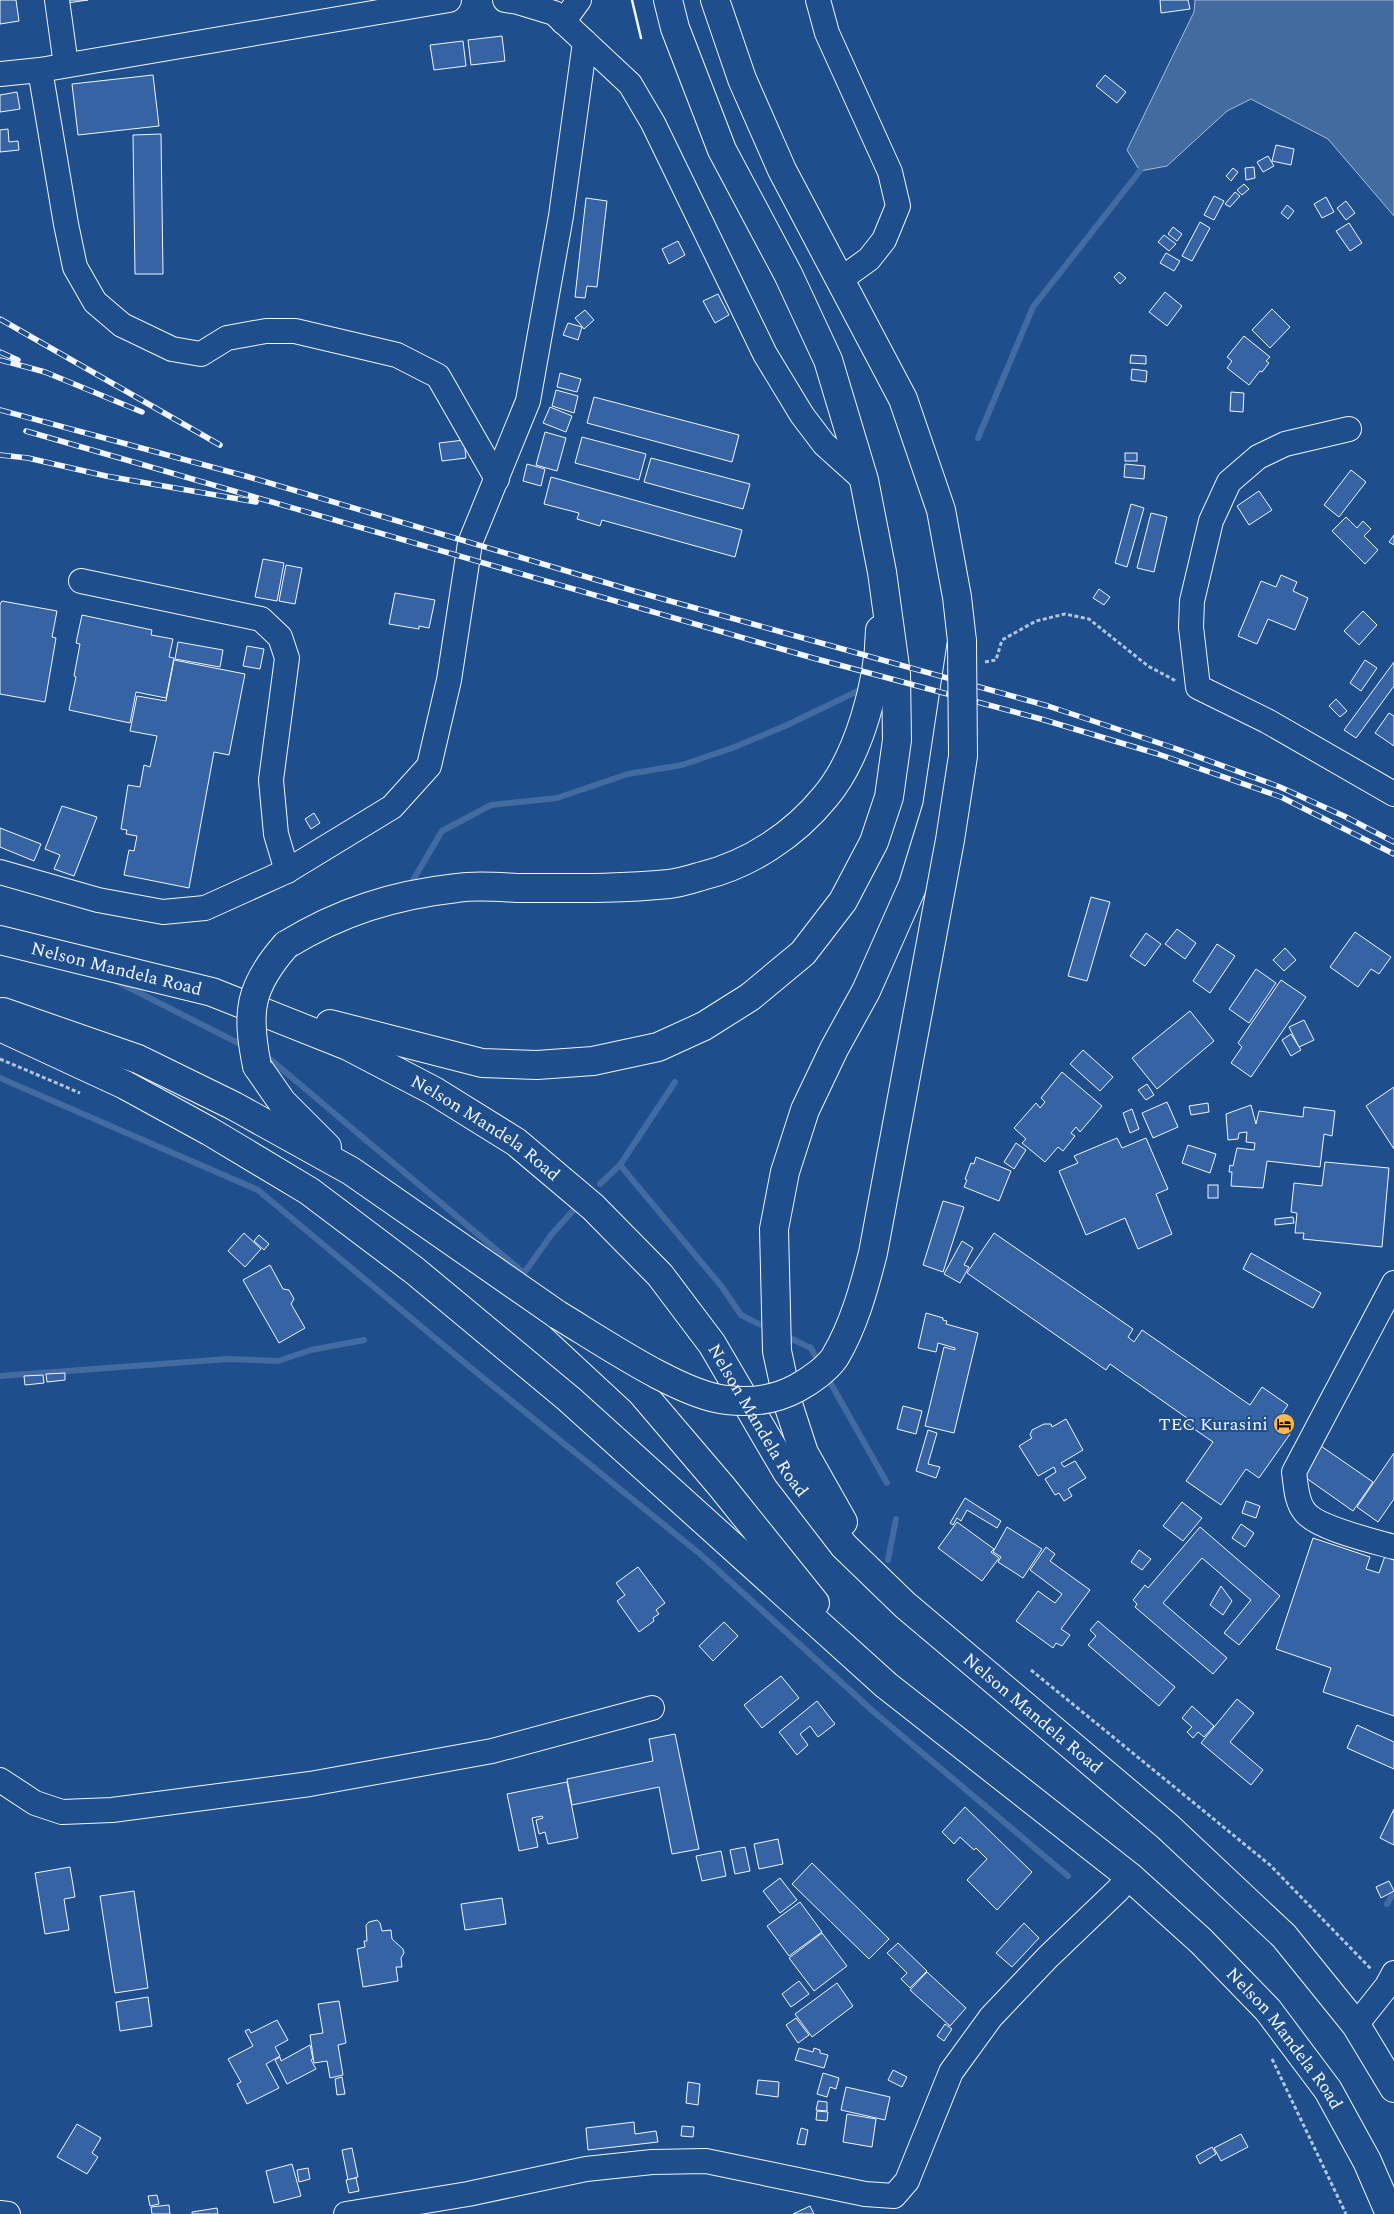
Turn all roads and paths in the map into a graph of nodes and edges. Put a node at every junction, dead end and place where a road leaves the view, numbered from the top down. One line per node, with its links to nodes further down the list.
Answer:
1 (57, 0): 10 (street)
2 (449, 0): 10 (street)
3 (505, 0): 8 (street)
4 (579, 0): 8 (street)
5 (668, 0): 16 (main road)
6 (715, 0): 13 (main road)
7 (818, 0): 13 (street)
8 (563, 22): 9 (street)
9 (584, 42): 15 (street); 16 (street)
10 (66, 65): 11 (street)
11 (40, 70): 12 (street); 15 (street)
12 (0, 74)
13 (840, 280): 19 (main road)
14 (1349, 429): 21 (street)
15 (497, 479): 23 (street)
16 (864, 480): 17 (main road)
17 (882, 572): 26 (main road); 31 (main road, bridge)
18 (81, 581): 23 (street)
19 (962, 641): 33 (main road, bridge); 36 (main road)
20 (996, 660): 21 (path)
21 (1198, 687): 22 (street)
22 (1394, 794)
23 (287, 871): 24 (street)
24 (0, 872)
25 (0, 940): 26 (main road, Nelson Mandela Road)
26 (212, 992): 36 (main road, Nelson Mandela Road)
27 (0, 1011): 31 (main road)
28 (0, 1027): 37 (main road, Nelson Mandela Road)
29 (0, 1059): 30 (path)
30 (82, 1094)
31 (351, 1171): 33 (main road)
32 (1394, 1283): 34 (street)
33 (558, 1315): 37 (main road)
34 (1394, 1547)
35 (1031, 1670): 41 (path)
36 (996, 1682): 42 (main road, Nelson Mandela Road)
37 (886, 1685): 40 (main road, Nelson Mandela Road)
38 (652, 1708): 39 (street)
39 (0, 1780)
40 (1129, 1876): 45 (street); 51 (main road, Nelson Mandela Road)
41 (1390, 1979): 42 (street)
42 (1356, 2025): 44 (main road, Nelson Mandela Road)
43 (1270, 2054): 50 (path)
44 (1394, 2088)
45 (893, 2205): 46 (street)
46 (374, 2212): 49 (street)
47 (0, 2213): 48 (street)
48 (8, 2214)
49 (346, 2214)
50 (1346, 2214)
51 (1390, 2214)

